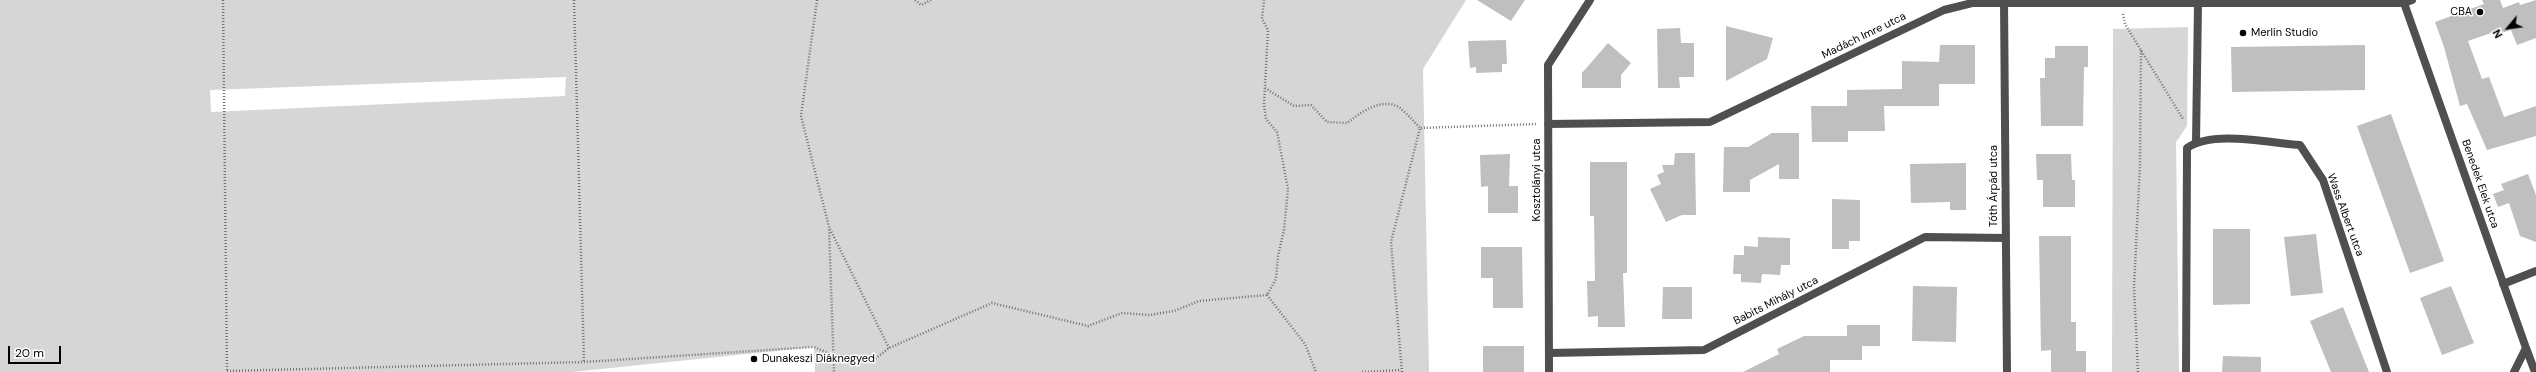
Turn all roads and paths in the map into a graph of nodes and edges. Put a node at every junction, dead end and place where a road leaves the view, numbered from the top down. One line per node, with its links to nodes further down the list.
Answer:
1 (223, 0): 32 (path)
2 (574, 0): 29 (path)
3 (817, 0): 20 (path)
4 (915, 0): 5 (path)
5 (931, 0)
6 (1264, 0): 15 (path)
7 (1590, 0): 17 (street, Kosztolányi utca)
8 (2412, 0): 11 (street, Madách Imre utca)
9 (2004, 2): 12 (street, Madách Imre utca); 17 (street, Madách Imre utca); 21 (street, Tóth Árpád utca)
10 (2236, 2): 11 (street, Madách Imre utca); 13 (street, Madách Imre utca)
11 (2404, 3): 23 (street, Benedek Elek utca)
12 (2122, 4): 13 (street, Madách Imre utca); 14 (path)
13 (2198, 4): 19 (street)
14 (2141, 49): 16 (path); 38 (path)
15 (1265, 88): 18 (path); 24 (path)
16 (2185, 123)
17 (1548, 124): 18 (path); 27 (street, Kosztolányi utca)
18 (1420, 128): 31 (path)
19 (2196, 142): 39 (street); 40 (street, Wass Albert utca)
20 (829, 227): 25 (path); 28 (path)
21 (2006, 238): 27 (street, Babits Mihály utca); 37 (street, Tóth Árpád utca)
22 (2536, 271): 23 (street)
23 (2503, 284): 26 (street, Benedek Elek utca)
24 (1267, 294): 25 (path); 34 (path)
25 (889, 348): 28 (path)
26 (2526, 348): 41 (street); 42 (street, Benedek Elek utca)
27 (1549, 352): 36 (street, Kosztolányi utca)
28 (833, 355): 29 (path); 33 (path)
29 (584, 362): 32 (path)
30 (1388, 371): 31 (path); 35 (path)
31 (1402, 371)
32 (227, 372)
33 (834, 372)
34 (1316, 372)
35 (1362, 372)
36 (1549, 372)
37 (2006, 372)
38 (2138, 372)
39 (2186, 372)
40 (2387, 372)
41 (2514, 372)
42 (2535, 372)

